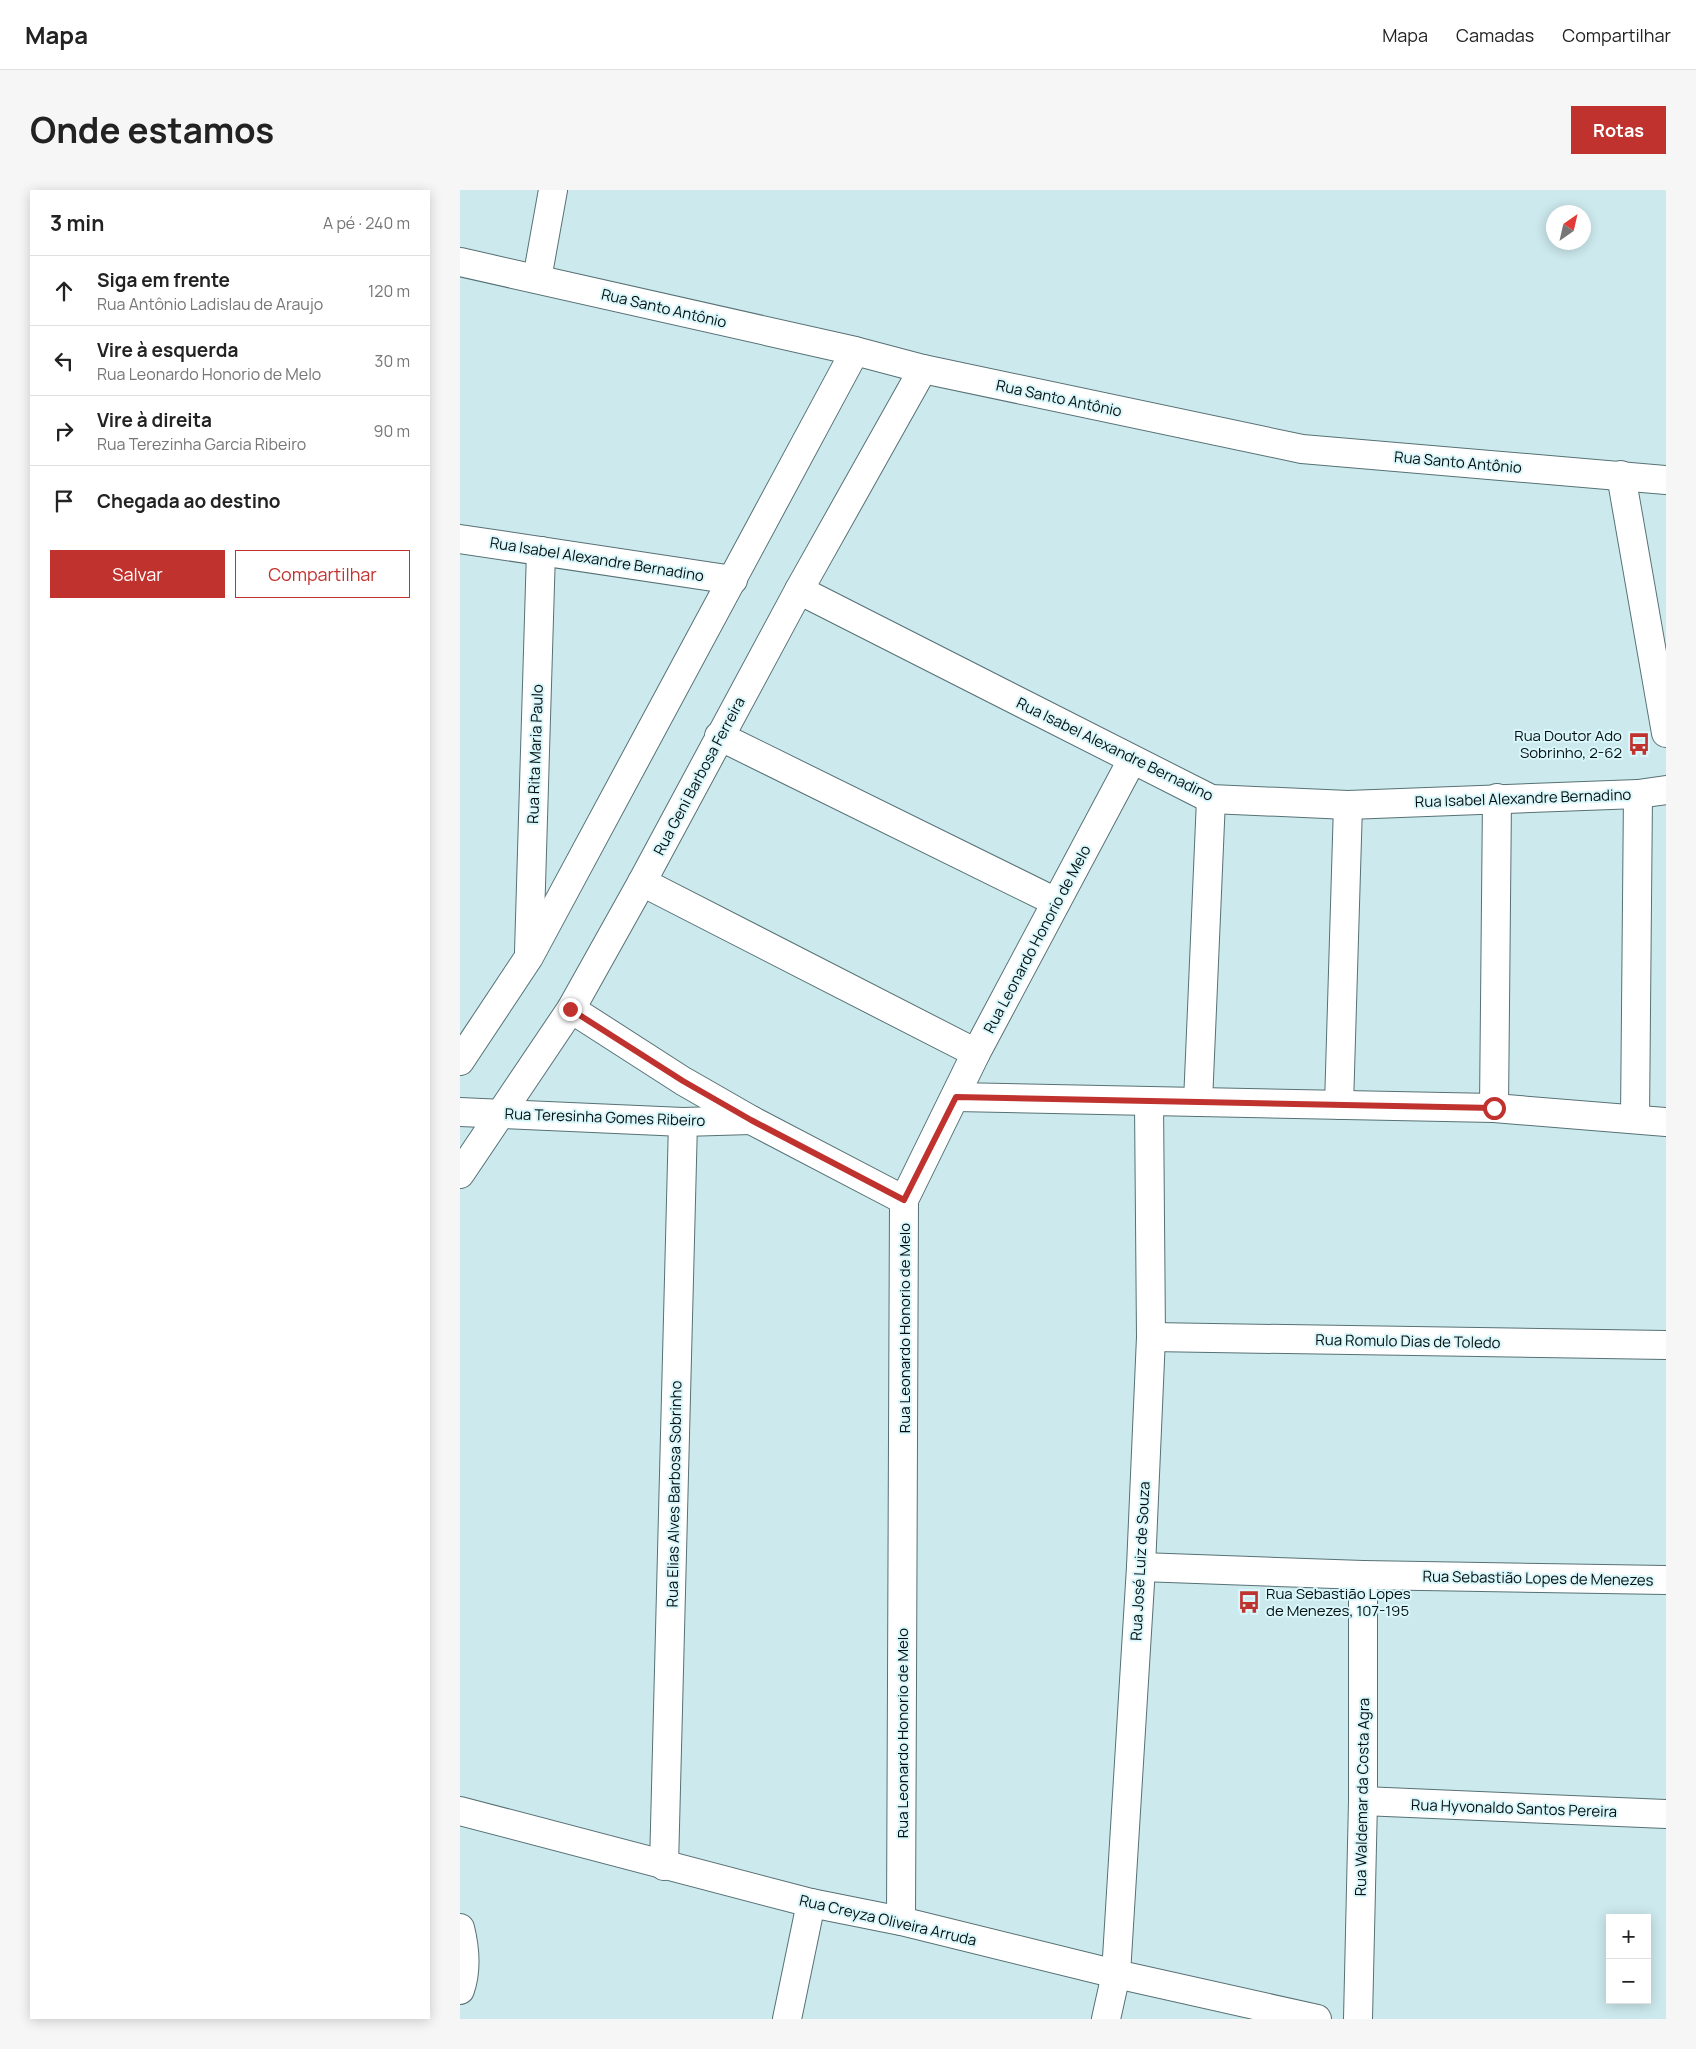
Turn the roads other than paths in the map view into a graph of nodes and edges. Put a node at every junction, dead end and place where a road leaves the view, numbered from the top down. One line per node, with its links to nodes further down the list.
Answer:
1 (553, 190): 3 (street)
2 (460, 262): 3 (street, Rua Santo Antônio)
3 (537, 279): 4 (street, Rua Santo Antônio)
4 (855, 351): 5 (street, Rua Santo Antônio); 10 (street)
5 (923, 369): 6 (street, Rua Santo Antônio); 11 (street, Rua Geni Barbosa Ferreira)
6 (1621, 475): 7 (street, Rua Santo Antônio); 12 (street)
7 (1666, 480)
8 (460, 539): 9 (street, Rua Isabel Alexandre Bernadino)
9 (541, 551): 10 (street, Rua Isabel Alexandre Bernadino); 22 (street, Rua Rita Maria Paulo)
10 (733, 580): 22 (street)
11 (799, 590): 13 (street, Rua Geni Barbosa Ferreira); 14 (street, Rua Isabel Alexandre Bernadino)
12 (1666, 733)
13 (719, 736): 20 (street, Rua Geni Barbosa Ferreira); 21 (street)
14 (1132, 760): 18 (street, Rua Isabel Alexandre Bernadino); 21 (street, Rua Leonardo Honorio de Melo)
15 (1666, 790): 16 (street, Rua Isabel Alexandre Bernadino)
16 (1638, 794): 17 (street, Rua Isabel Alexandre Bernadino); 33 (street)
17 (1498, 798): 19 (street, Rua Isabel Alexandre Bernadino); 30 (street)
18 (1211, 799): 19 (street, Rua Isabel Alexandre Bernadino); 28 (street)
19 (1348, 805): 29 (street)
20 (642, 882): 23 (street, Rua Geni Barbosa Ferreira); 24 (street)
21 (1056, 902): 24 (street, Rua Leonardo Honorio de Melo)
22 (529, 958): 25 (street)
23 (570, 1009): 32 (street, Rua Geni Barbosa Ferreira); 34 (street)
24 (976, 1053): 26 (street, Rua Leonardo Honorio de Melo)
25 (460, 1061)
26 (956, 1097): 27 (street); 38 (street, Rua Leonardo Honorio de Melo)
27 (1149, 1102): 28 (street); 39 (street, Rua José Luiz de Souza)
28 (1198, 1102): 29 (street)
29 (1339, 1105): 30 (street)
30 (1494, 1108): 33 (street)
31 (460, 1112): 32 (street, Rua Teresinha Gomes Ribeiro)
32 (502, 1113): 35 (street, Rua Teresinha Gomes Ribeiro); 37 (street, Rua Geni Barbosa Ferreira)
33 (1635, 1119): 36 (street)
34 (751, 1120): 35 (street, Rua Teresinha Gomes Ribeiro); 38 (street)
35 (683, 1122): 47 (street, Rua Elias Alves Barbosa Sobrinho)
36 (1666, 1122)
37 (460, 1174)
38 (904, 1200): 49 (street, Rua Leonardo Honorio de Melo)
39 (1151, 1337): 40 (street, Rua Romulo Dias de Toledo); 41 (street, Rua José Luiz de Souza)
40 (1666, 1345)
41 (1141, 1567): 42 (street, Rua Sebastião Lopes de Menezes); 51 (street, Rua José Luiz de Souza)
42 (1364, 1575): 43 (street, Rua Sebastião Lopes de Menezes); 44 (street, Rua Waldemar da Costa Agra)
43 (1666, 1580)
44 (1362, 1801): 46 (street, Rua Hyvonaldo Santos Pereira); 56 (street, Rua Waldemar da Costa Agra)
45 (460, 1811): 47 (street, Rua Creyza Oliveira Arruda)
46 (1666, 1814)
47 (664, 1866): 48 (street, Rua Creyza Oliveira Arruda)
48 (811, 1903): 49 (street, Rua Creyza Oliveira Arruda); 53 (street)
49 (901, 1921): 51 (street, Rua Creyza Oliveira Arruda)
50 (460, 1928): 52 (street)
51 (1116, 1974): 54 (street, Rua José Luiz de Souza); 55 (street, Rua Creyza Oliveira Arruda)
52 (460, 1990)
53 (787, 2019)
54 (1106, 2019)
55 (1317, 2019)
56 (1358, 2019)

